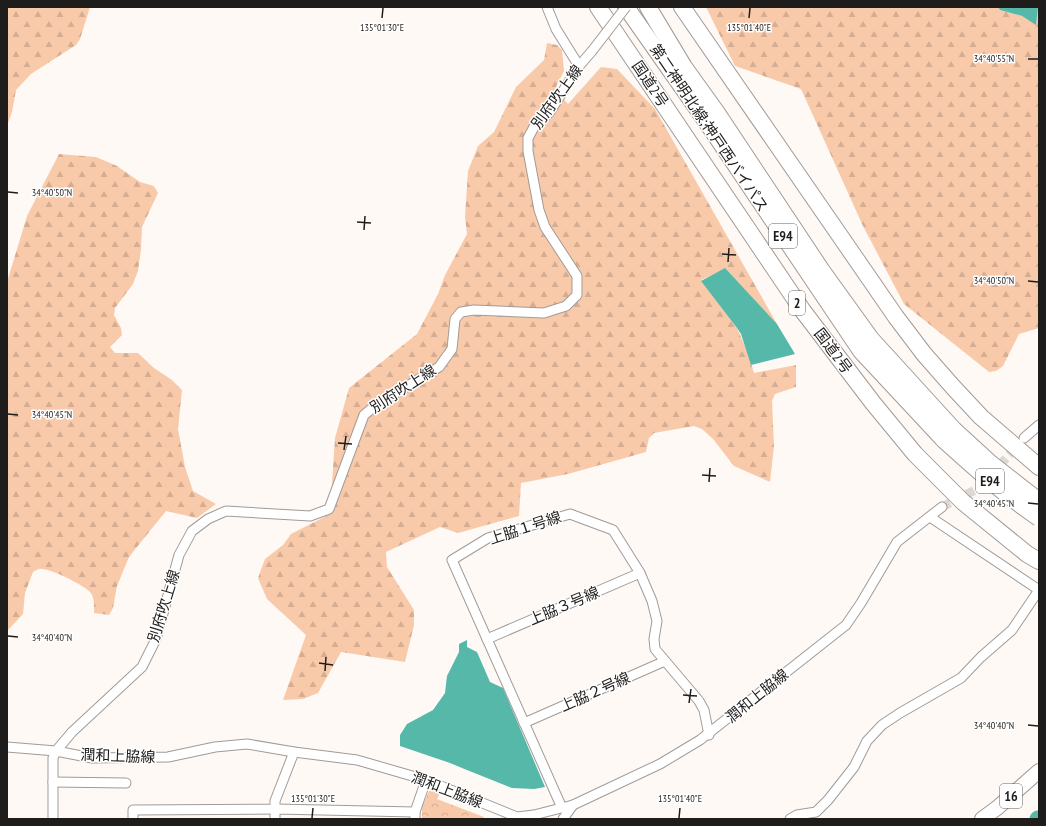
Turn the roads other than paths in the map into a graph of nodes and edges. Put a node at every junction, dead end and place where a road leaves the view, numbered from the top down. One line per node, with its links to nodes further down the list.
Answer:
1 (547, 7): 6 (street)
2 (598, 7): 17 (highway, 国道2号 / 2)
3 (626, 7): 6 (street, 別府吹上線, bridge); 8 (highway, 第二神明北線;神戸西バイパス / E94)
4 (648, 7): 8 (highway, 第二神明北線;神戸西バイパス / E94)
5 (682, 7): 11 (highway)
6 (579, 66): 25 (street, 別府吹上線)
7 (1037, 429): 9 (street)
8 (949, 435): 13 (highway, 第二神明北線;神戸西バイパス / E94, bridge); 16 (highway, 第二神明北線;神戸西バイパス / E94, bridge)
9 (1024, 438)
10 (1000, 465): 12 (street)
11 (1039, 467)
12 (981, 487)
13 (1039, 501)
14 (942, 507): 15 (street, 潤和上脇線)
15 (930, 517): 19 (street); 23 (street, 潤和上脇線)
16 (1039, 518)
17 (1039, 561)
18 (640, 573): 20 (street, 上脇３号線); 20 (street, 上脇１号線); 21 (street, 上脇１号線)
19 (1039, 590): 40 (street)
20 (487, 639): 22 (street, 上脇１号線)
21 (665, 661): 22 (street, 上脇２号線); 23 (street, 上脇１号線)
22 (524, 723): 32 (street, 上脇１号線)
23 (708, 735): 31 (street, 潤和上脇線)
24 (7, 747): 25 (street, 潤和上脇線)
25 (56, 751): 26 (street, 潤和上脇線); 29 (street)
26 (294, 752): 28 (street, 潤和上脇線); 33 (street)
27 (1039, 771): 41 (main road, 16)
28 (426, 780): 34 (street); 35 (street, 潤和上脇線)
29 (53, 782): 30 (street); 36 (street)
30 (126, 783)
31 (574, 805): 32 (street, 潤和上脇線); 39 (street)
32 (562, 808): 35 (street, 潤和上脇線)
33 (275, 809): 34 (street); 37 (street); 38 (street)
34 (415, 815)
35 (518, 818)
36 (53, 819)
37 (133, 819)
38 (275, 819)
39 (563, 819)
40 (790, 819)
41 (982, 819)

